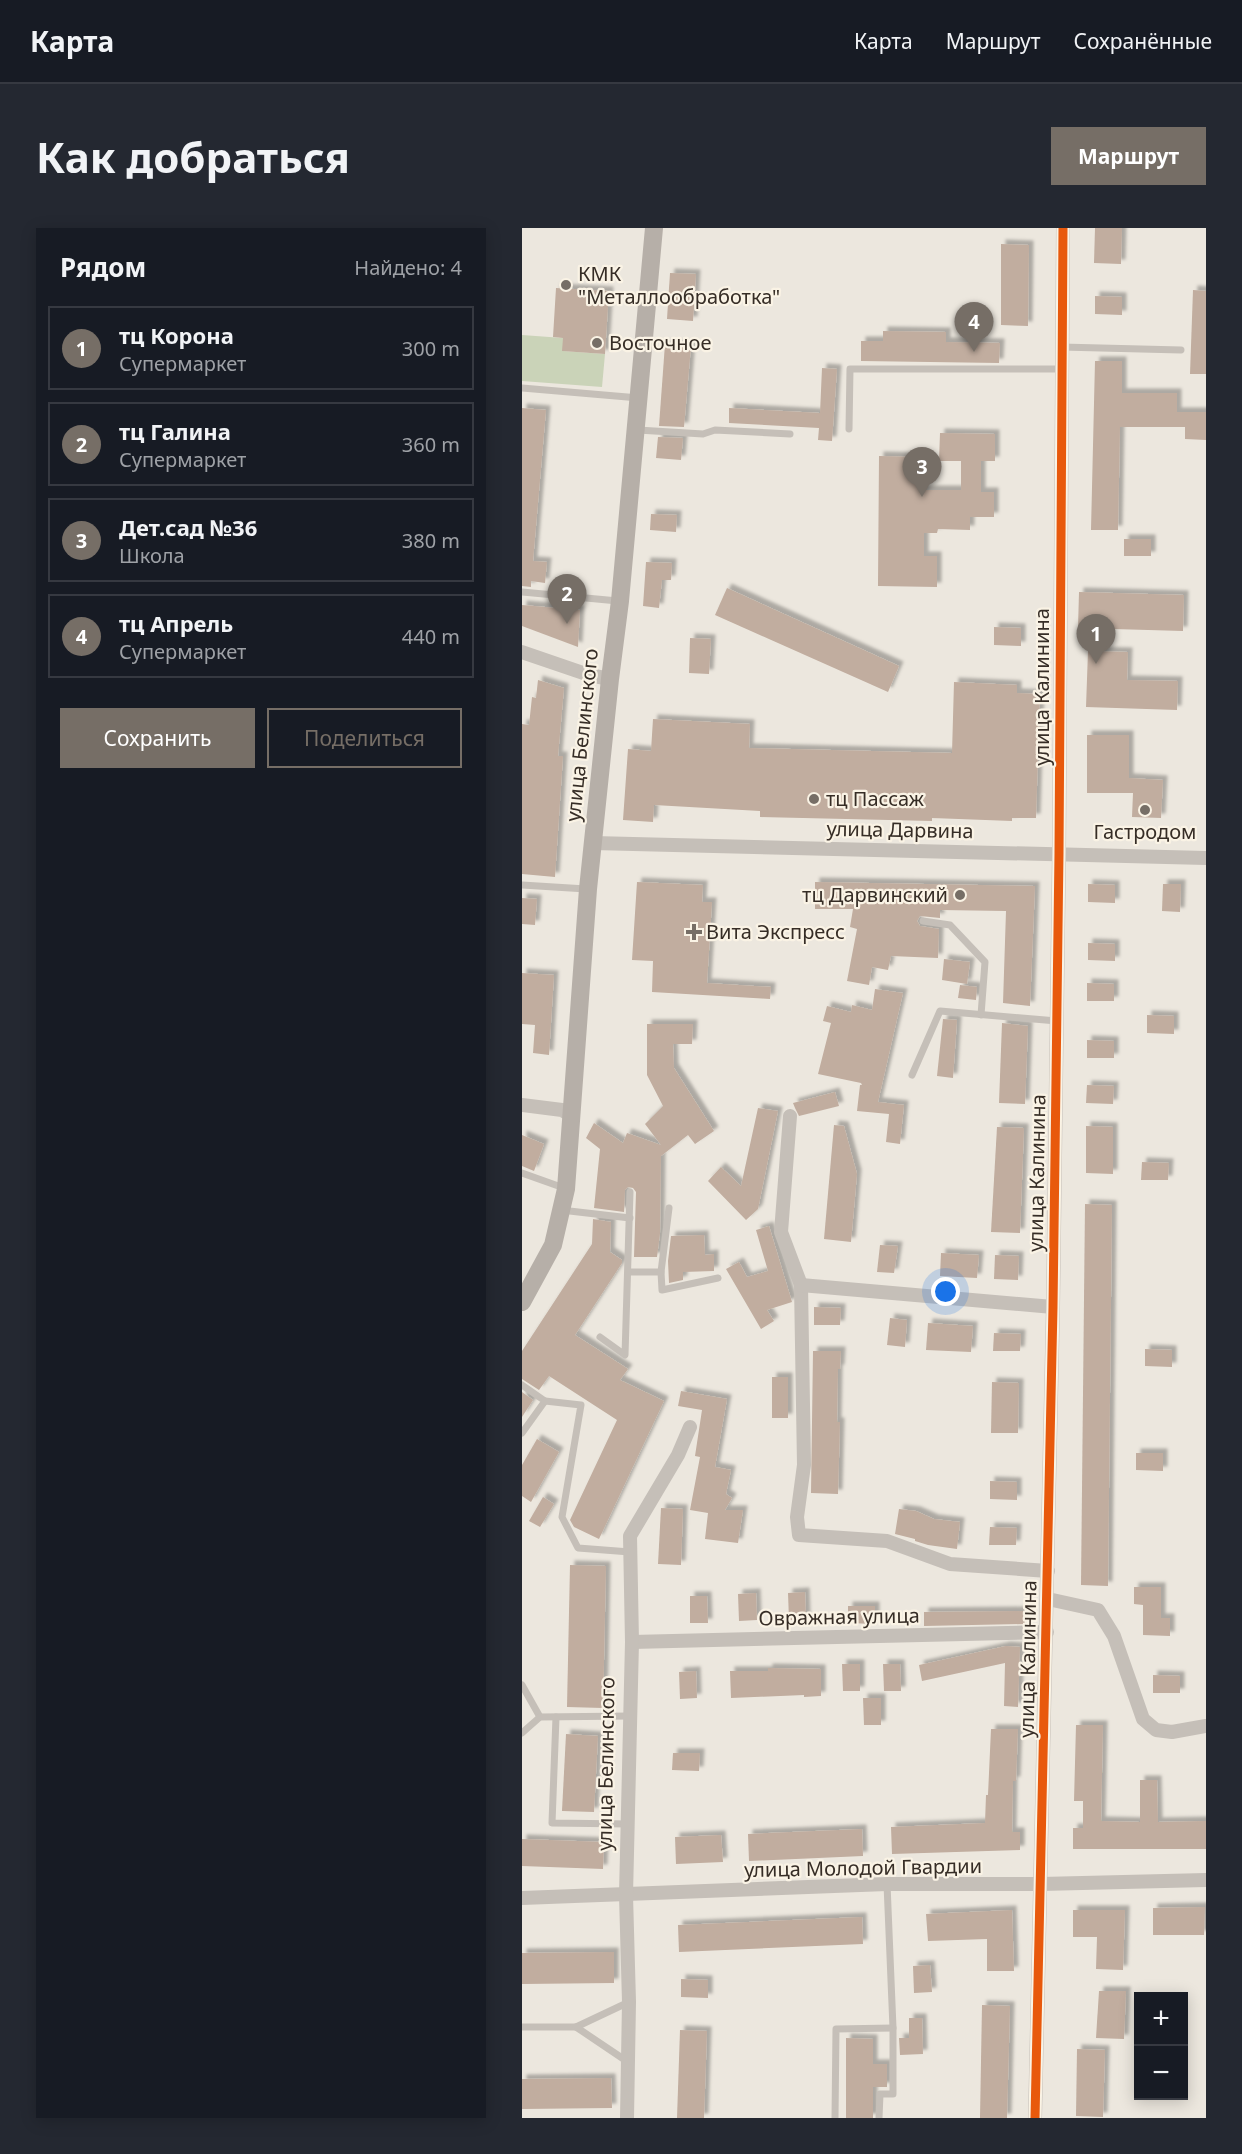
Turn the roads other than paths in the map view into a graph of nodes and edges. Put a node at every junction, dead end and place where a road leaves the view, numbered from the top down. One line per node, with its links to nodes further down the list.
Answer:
1 (654, 228): 7 (street, улица Белинского)
2 (1063, 228): 3 (street, улица Калинина)
3 (1061, 347): 4 (lane); 5 (street, улица Калинина)
4 (1181, 350)
5 (1061, 369): 8 (lane); 16 (street, улица Калинина)
6 (522, 388): 7 (lane)
7 (639, 398): 9 (street, улица Белинского)
8 (849, 429)
9 (636, 430): 10 (lane); 12 (street, улица Белинского)
10 (790, 434)
11 (522, 592): 12 (lane)
12 (620, 601): 14 (street, улица Белинского)
13 (522, 652): 14 (street)
14 (610, 679): 15 (street, улица Белинского)
15 (593, 843): 16 (street, улица Дарвина); 19 (street, улица Белинского)
16 (1059, 853): 17 (street, улица Дарвина); 22 (street, улица Калинина)
17 (1206, 858)
18 (522, 885): 19 (lane)
19 (588, 889): 25 (street, улица Белинского)
20 (923, 921): 21 (lane)
21 (981, 1014): 22 (lane); 23 (lane)
22 (1057, 1021): 38 (street, улица Калинина)
23 (912, 1075)
24 (522, 1105): 25 (street)
25 (572, 1116): 28 (street, улица Белинского)
26 (790, 1116): 36 (street)
27 (522, 1173): 28 (lane)
28 (566, 1189): 31 (street, улица Белинского)
29 (630, 1192): 32 (lane)
30 (669, 1208): 34 (lane)
31 (561, 1210): 32 (lane); 37 (street, улица Белинского)
32 (630, 1218): 33 (lane)
33 (629, 1272): 34 (lane); 39 (lane)
34 (661, 1272): 35 (lane)
35 (718, 1278)
36 (801, 1285): 38 (street); 45 (street)
37 (522, 1302)
38 (1053, 1307): 45 (street, улица Калинина)
39 (600, 1336)
40 (522, 1385): 41 (lane)
41 (544, 1401): 43 (lane); 44 (lane)
42 (690, 1427): 44 (street, улица Белинского)
43 (522, 1434)
44 (630, 1552): 48 (street, улица Белинского)
45 (1048, 1571): 46 (street, улица Калинина)
46 (1048, 1599): 47 (street, улица Калинина); 53 (street)
47 (1047, 1632): 48 (street, Овражная улица); 58 (street, улица Калинина)
48 (632, 1642): 50 (street, улица Белинского)
49 (522, 1684): 51 (lane)
50 (629, 1716): 52 (lane); 55 (street, улица Белинского)
51 (540, 1717): 52 (lane); 54 (lane)
52 (556, 1717): 55 (lane)
53 (1206, 1725)
54 (522, 1733)
55 (627, 1824): 59 (street, улица Белинского)
56 (1206, 1880): 58 (street, улица Молодой Гвардии)
57 (887, 1884): 58 (street, улица Молодой Гвардии); 59 (street, улица Молодой Гвардии); 64 (lane)
58 (1041, 1884): 69 (street, улица Калинина)
59 (626, 1895): 60 (street, улица Молодой Гвардии); 61 (street, улица Белинского)
60 (522, 1898)
61 (629, 2002): 63 (lane); 65 (street, улица Белинского)
62 (522, 2027): 63 (lane)
63 (576, 2027): 65 (lane)
64 (893, 2028): 67 (lane); 68 (lane)
65 (628, 2062): 66 (street, улица Белинского)
66 (627, 2118)
67 (836, 2118)
68 (879, 2118)
69 (1035, 2118)

